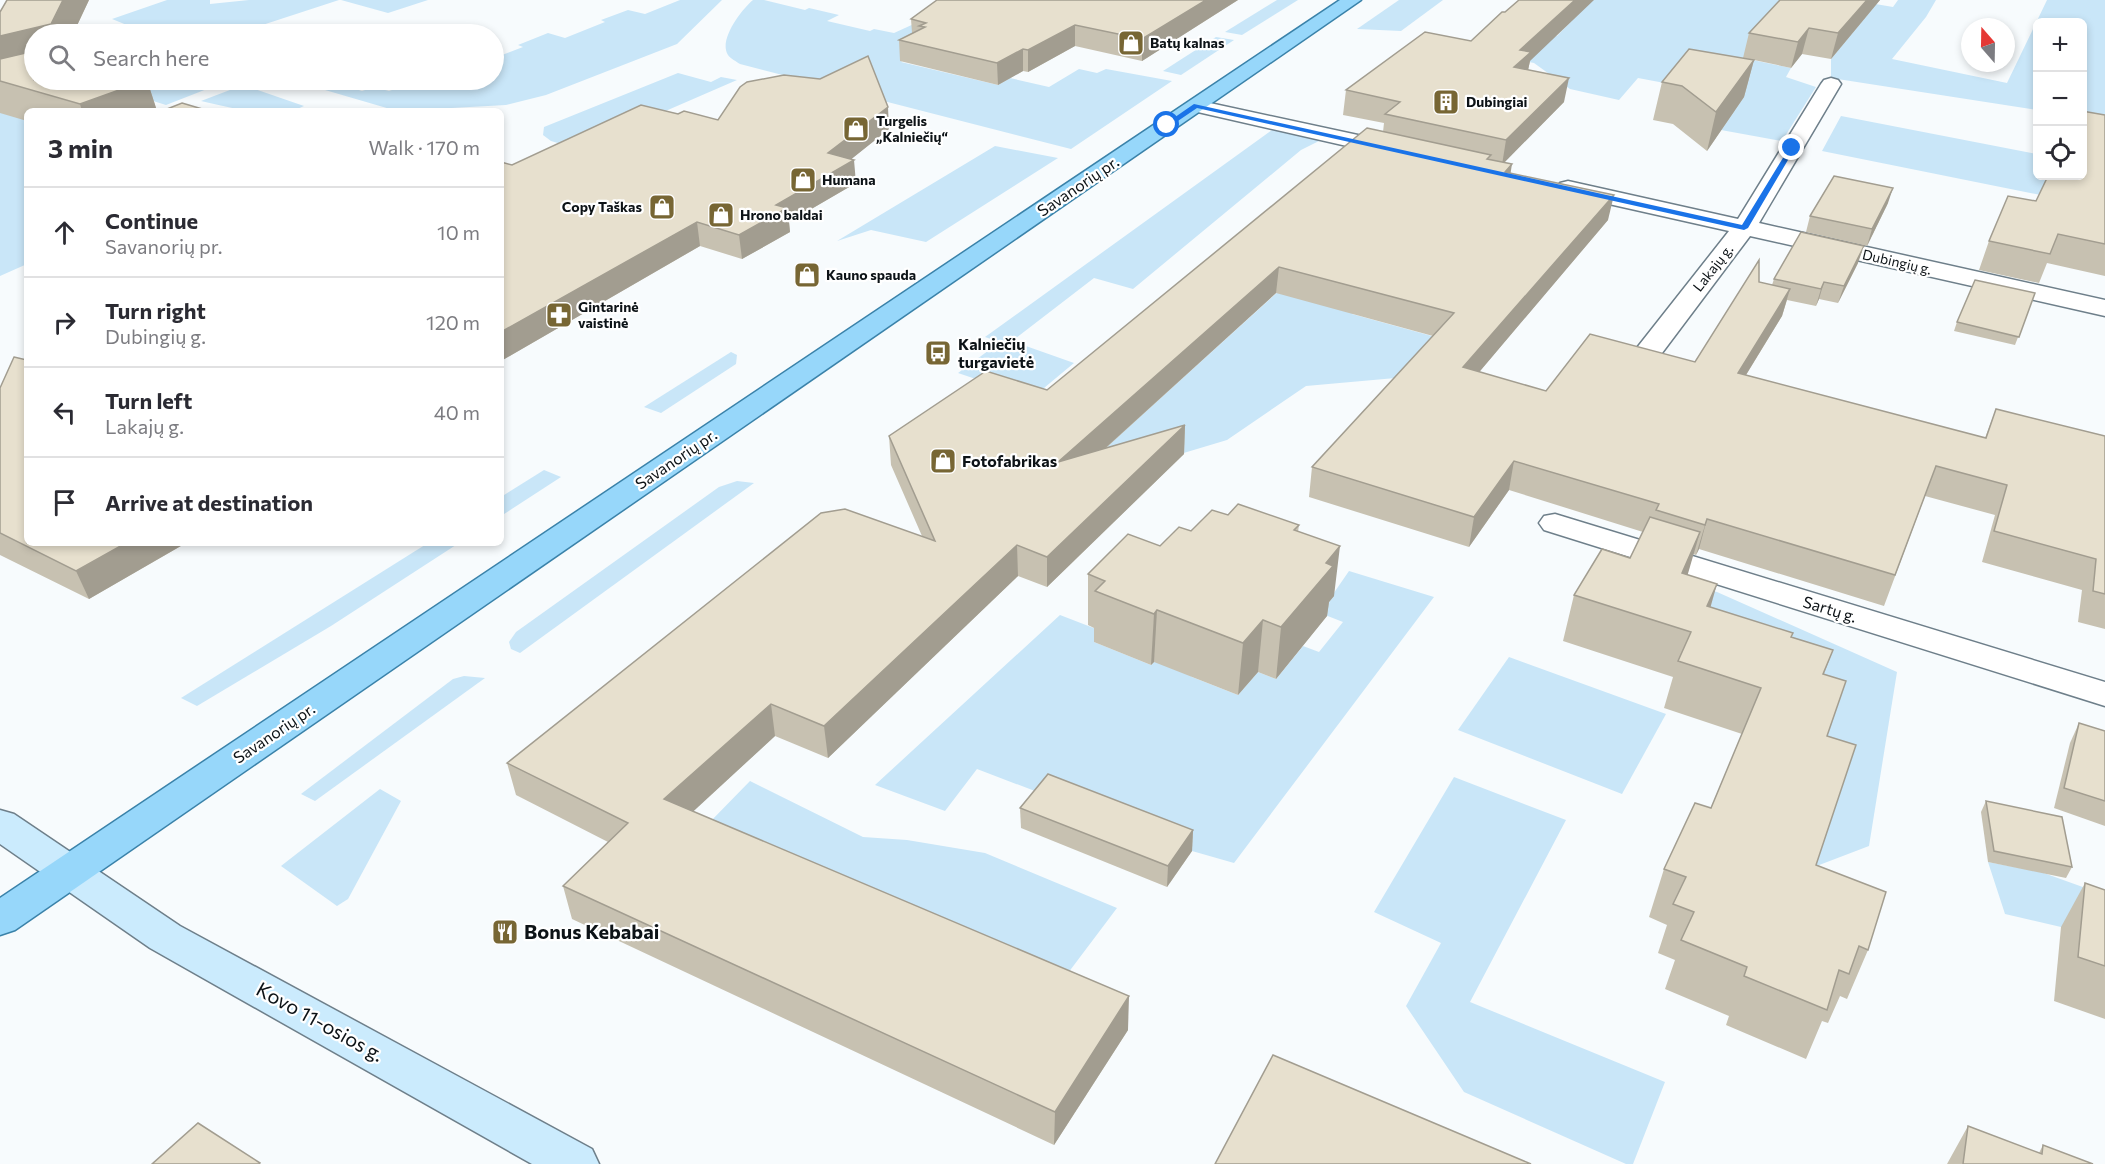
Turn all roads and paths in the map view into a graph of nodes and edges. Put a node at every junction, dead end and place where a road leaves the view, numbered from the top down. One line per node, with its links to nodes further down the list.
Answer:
1 (1352, 0): 3 (main road, Savanorių pr.)
2 (1831, 84): 6 (street, Lakajų g.)
3 (1196, 106): 4 (street); 12 (main road, Savanorių pr.)
4 (1418, 155)
5 (1552, 185): 6 (street, Dubingių g.)
6 (1744, 228): 7 (street, Dubingių g.); 8 (street, Lakajų g.)
7 (2105, 308)
8 (1646, 355)
9 (1555, 523): 10 (street, Sartų g.)
10 (2105, 694)
11 (0, 824): 12 (main road, Kovo 11-osios g.)
12 (69, 872): 13 (main road, Savanorių pr.); 14 (main road, Kovo 11-osios g.)
13 (0, 919)
14 (575, 1164)

